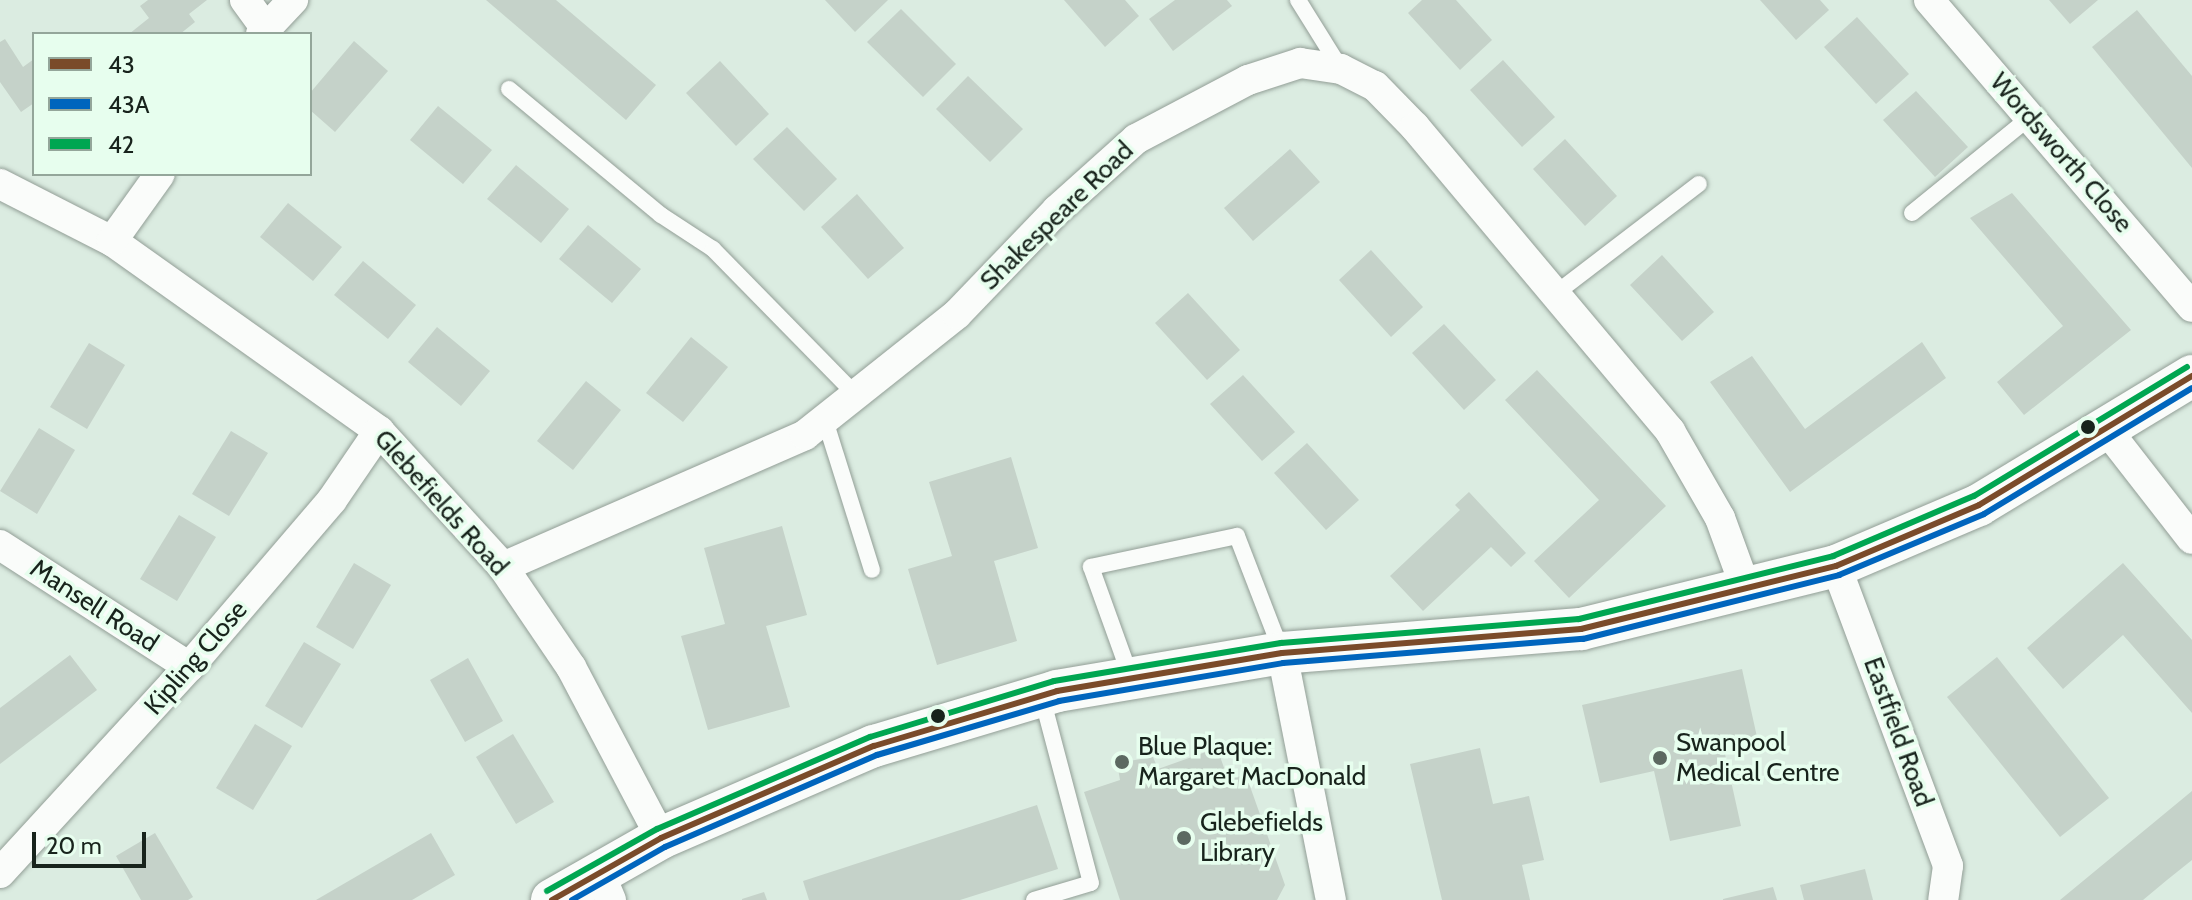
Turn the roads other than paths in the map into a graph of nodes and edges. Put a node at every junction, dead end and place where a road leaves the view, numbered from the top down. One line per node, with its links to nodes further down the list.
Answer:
1 (245, 0): 5 (street)
2 (293, 0): 5 (street)
3 (1298, 0): 6 (lane)
4 (1929, 0): 8 (street, Wordsworth Close)
5 (263, 31)
6 (1341, 69): 14 (street, Shakespeare Road); 17 (street, Shakespeare Road)
7 (509, 89): 17 (lane)
8 (2030, 117): 12 (lane); 15 (street, Wordsworth Close)
9 (159, 176): 13 (street)
10 (0, 184): 13 (street, Glebefields Road)
11 (1699, 184): 14 (lane)
12 (1912, 213)
13 (112, 241): 20 (street, Glebefields Road)
14 (1555, 294): 26 (street, Shakespeare Road)
15 (2192, 307)
16 (2192, 376): 19 (street)
17 (855, 394): 18 (street, Shakespeare Road)
18 (825, 420): 24 (street, Shakespeare Road); 25 (lane)
19 (2107, 430): 21 (street); 23 (street)
20 (379, 431): 24 (street, Glebefields Road); 28 (street, Kipling Close)
21 (2192, 539)
22 (0, 545): 28 (street, Mansell Road)
23 (1836, 566): 26 (street); 37 (street, Eastfield Road)
24 (503, 567): 31 (street, Glebefields Road)
25 (872, 570)
26 (1746, 589): 27 (street)
27 (1282, 653): 29 (street); 29 (lane); 36 (street)
28 (189, 667): 32 (street, Kipling Close)
29 (1131, 679): 30 (street)
30 (1042, 696): 31 (street); 35 (lane)
31 (661, 838): 33 (street)
32 (0, 873)
33 (605, 887): 34 (street)
34 (552, 900)
35 (1034, 900)
36 (1331, 900)
37 (1943, 900)

